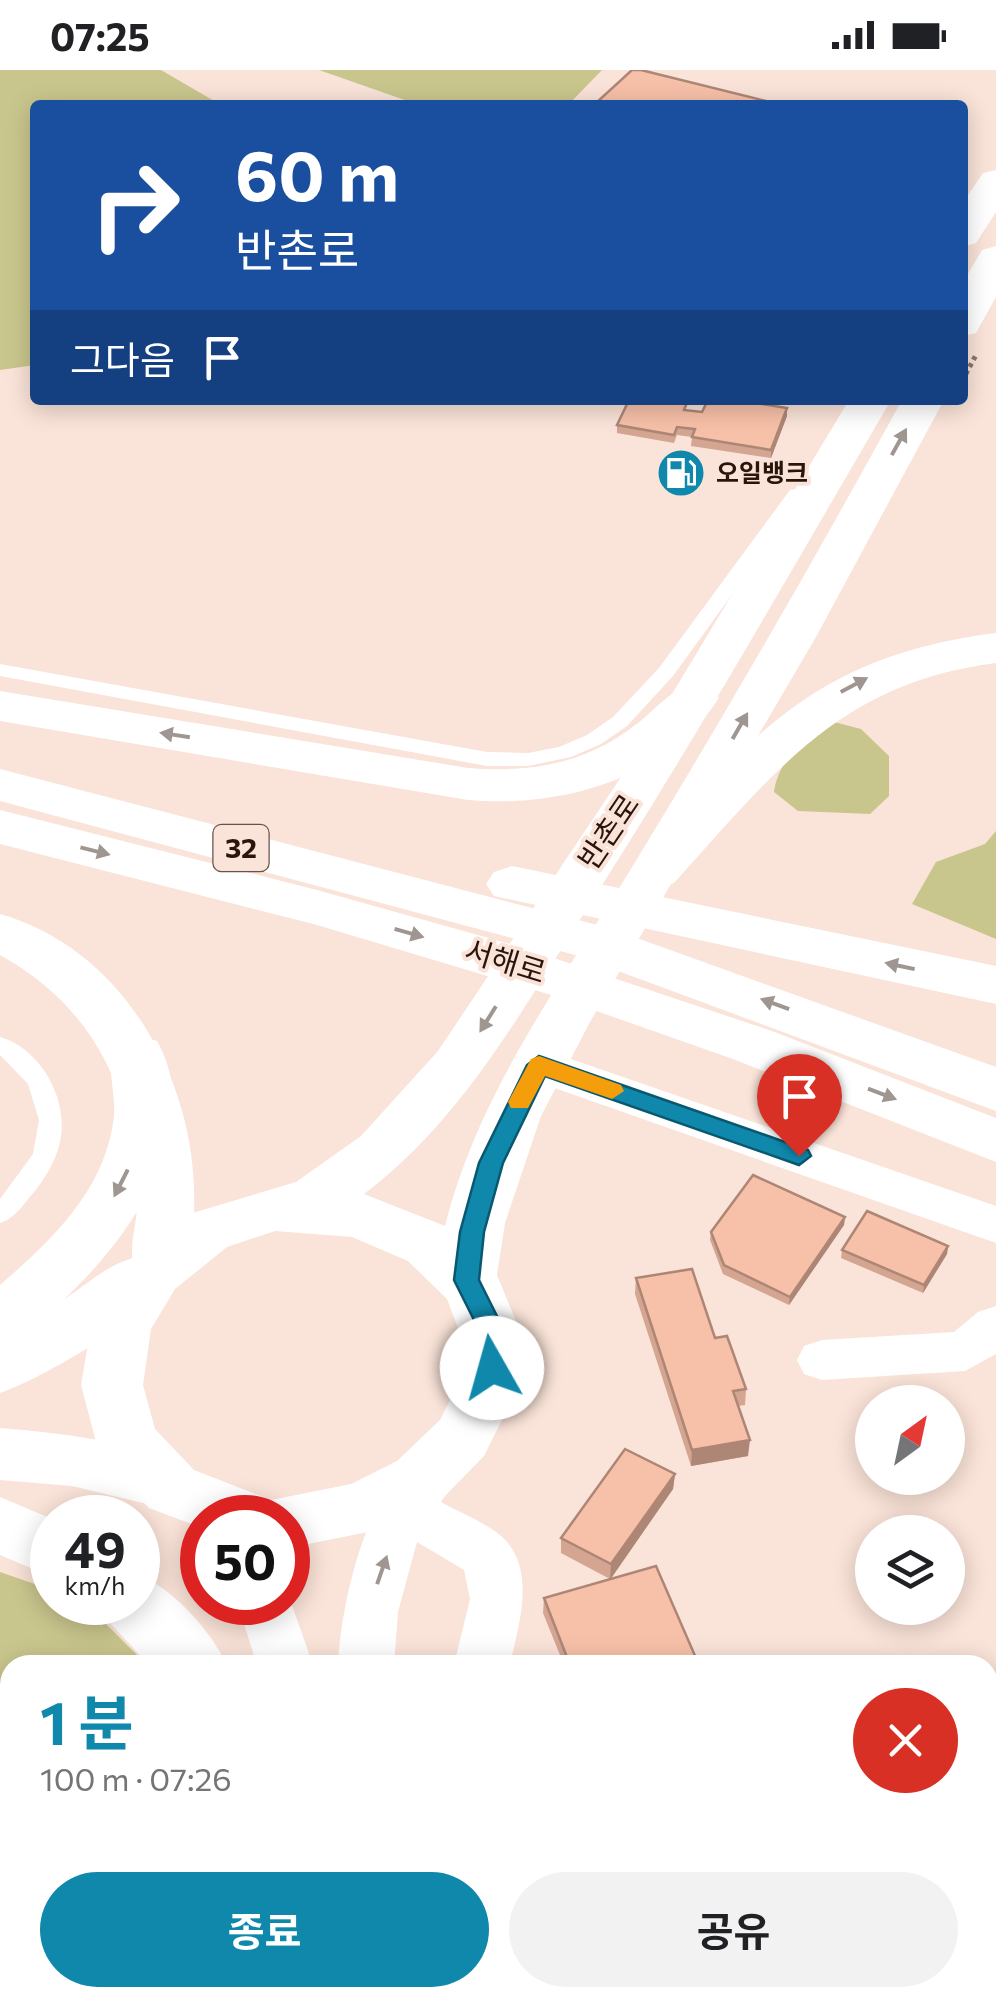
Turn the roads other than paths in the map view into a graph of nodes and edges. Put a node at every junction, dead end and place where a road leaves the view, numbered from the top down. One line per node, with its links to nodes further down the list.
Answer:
1 (996, 182): 2 (main road)
2 (968, 224)
3 (994, 266): 4 (main road)
4 (968, 313)
5 (865, 405): 9 (lane)
6 (866, 405): 10 (main road, 반촌로)
7 (920, 405): 15 (main road, 반촌로, one-way to 7)
8 (996, 648): 15 (main road, one-way to 8)
9 (0, 670)
10 (696, 698): 11 (main road, one-way to 11); 26 (main road, 반촌로, one-way to 26)
11 (0, 706)
12 (0, 776): 16 (main road)
13 (0, 786): 16 (main road, 서해로 / 32)
14 (0, 828): 16 (main road, 서해로 / 32, one-way to 16)
15 (656, 870): 22 (main road, 반촌로)
16 (485, 914): 18 (main road, one-way to 16); 19 (main road, 서해로 / 32)
17 (0, 932): 21 (main road)
18 (996, 984)
19 (704, 1003): 23 (main road, 서해로 / 32, one-way to 19); 24 (main road, 서해로 / 32, one-way to 24)
20 (0, 1045): 27 (lane)
21 (136, 1055): 30 (main road); 32 (main road, one-way to 32)
22 (539, 1065): 25 (street); 31 (main road, 반촌로)
23 (996, 1090)
24 (996, 1140)
25 (948, 1208): 28 (street); 29 (street)
26 (288, 1210): 30 (main road, 반촌로); 31 (main road, 반촌로)
27 (0, 1214)
28 (996, 1225)
29 (996, 1264)
30 (152, 1268): 35 (main road); 37 (main road, 반촌로)
31 (466, 1280): 38 (main road, 반촌로)
32 (0, 1320)
33 (996, 1326): 34 (street)
34 (822, 1360)
35 (0, 1368)
36 (0, 1454): 37 (main road)
37 (160, 1480): 39 (main road, 반촌로)
38 (421, 1489): 40 (main road, 반촌로); 47 (street, 반촌로, one-way to 38); 48 (street)
39 (184, 1495)
40 (310, 1514)
41 (0, 1524): 42 (main road)
42 (30, 1538)
43 (154, 1625): 45 (main road)
44 (272, 1625): 46 (street)
45 (183, 1655)
46 (282, 1655)
47 (367, 1655)
48 (484, 1655)

